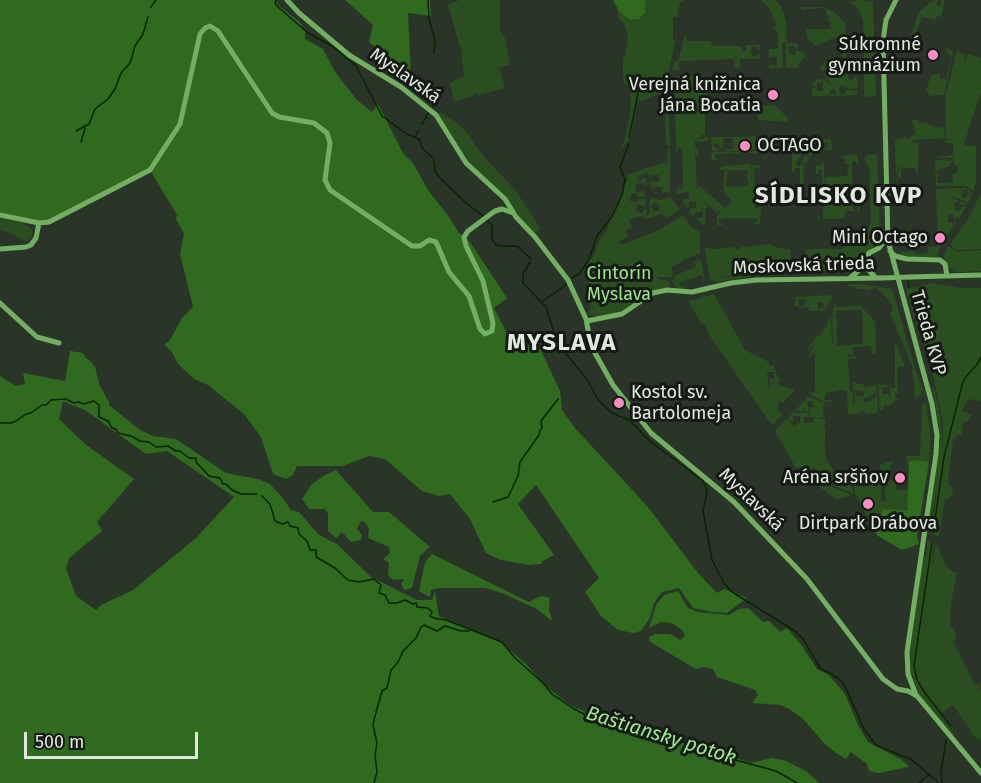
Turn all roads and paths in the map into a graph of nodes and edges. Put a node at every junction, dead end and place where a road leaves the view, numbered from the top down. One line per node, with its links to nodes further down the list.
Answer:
1 (287, 0): 3 (street, Myslavská)
2 (896, 0): 8 (street, Trieda KVP)
3 (505, 199): 4 (street); 6 (street, Myslavská)
4 (502, 209): 6 (street); 7 (street)
5 (0, 214): 7 (street)
6 (514, 214): 20 (street, Myslavská)
7 (39, 222): 9 (street)
8 (887, 237): 10 (street, Trieda KVP); 12 (street)
9 (0, 249)
10 (890, 253): 11 (street); 12 (street); 13 (street, Trieda KVP)
11 (907, 259): 13 (street); 15 (street)
12 (865, 265): 16 (street); 17 (street); 18 (street)
13 (895, 272): 25 (street, Trieda KVP)
14 (981, 275): 15 (street, Moskovská trieda)
15 (947, 276): 18 (street, Moskovská trieda, bridge)
16 (850, 278): 17 (street, Moskovská trieda); 21 (street, Moskovská trieda)
17 (864, 278): 18 (street, Moskovská trieda)
18 (875, 278)
19 (0, 303): 24 (street)
20 (582, 310): 21 (street); 22 (street, Myslavská)
21 (600, 318): 22 (street, Moskovská trieda); 23 (street)
22 (586, 321): 23 (street, Myslavská)
23 (588, 336): 26 (street, Myslavská)
24 (59, 343)
25 (907, 666): 27 (street, Trieda KVP); 28 (street)
26 (894, 687): 28 (street); 29 (street, Myslavská)
27 (912, 687): 28 (street); 29 (street, Trieda KVP)
28 (903, 688)
29 (917, 696): 30 (street, Myslavská)
30 (981, 773)

